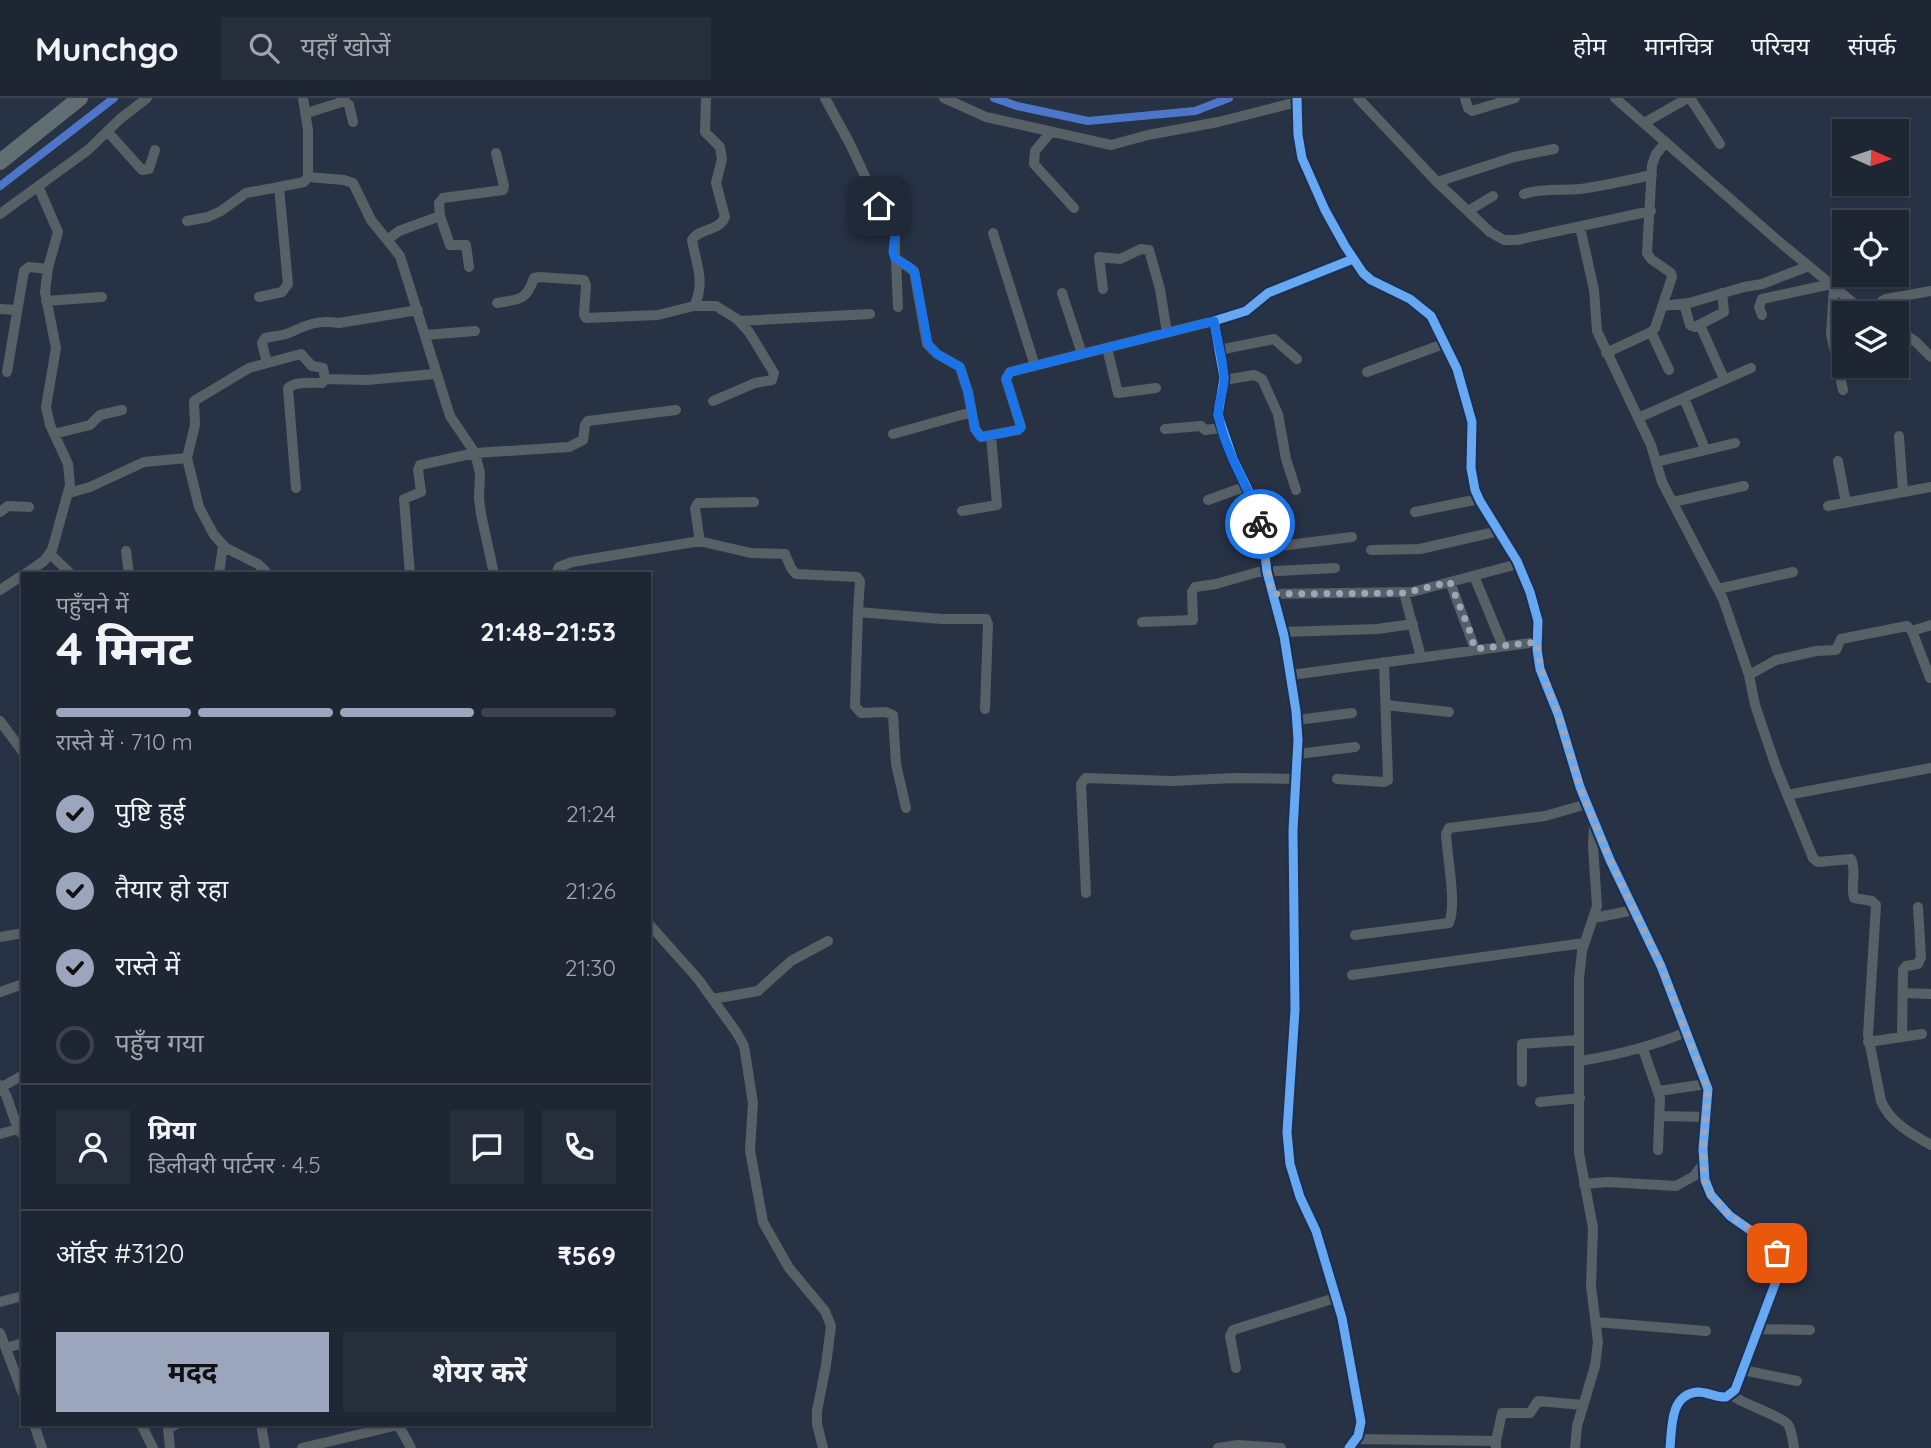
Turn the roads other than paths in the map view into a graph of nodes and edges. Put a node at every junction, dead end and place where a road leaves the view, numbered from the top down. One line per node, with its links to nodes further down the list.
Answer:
1 (80, 98): 23 (highway)
2 (146, 98): 16 (street)
3 (303, 98): 13 (street)
4 (706, 98): 58 (street)
5 (825, 98): 40 (street)
6 (944, 98): 17 (street)
7 (1358, 98): 26 (street)
8 (1465, 98): 9 (street)
9 (1516, 98)
10 (1615, 98): 15 (street)
11 (1689, 98): 15 (street); 19 (street)
12 (1297, 100): 17 (street); 41 (street)
13 (307, 113): 14 (street); 25 (street)
14 (354, 122)
15 (1644, 123): 18 (street)
16 (107, 131): 21 (street); 27 (street)
17 (1051, 132): 31 (street)
18 (1665, 142): 24 (street); 42 (street)
19 (1720, 144)
20 (1554, 149): 26 (street)
21 (155, 150)
22 (496, 153): 35 (street)
23 (0, 162)
24 (1652, 175): 29 (street); 33 (street)
25 (308, 177): 28 (street); 39 (street)
26 (1437, 182): 32 (street)
27 (38, 186): 34 (street); 44 (street)
28 (279, 187): 36 (street); 52 (street)
29 (1524, 194)
30 (1493, 196): 32 (street)
31 (1074, 208)
32 (1468, 211): 37 (street)
33 (1651, 211): 37 (street); 59 (street)
34 (0, 214)
35 (440, 216): 39 (street); 43 (street)
36 (187, 221)
37 (1580, 227): 77 (street)
38 (993, 233): 82 (street)
39 (387, 240): 63 (street)
40 (896, 259): 60 (street); 97 (street)
41 (1353, 259): 67 (street); 74 (street)
42 (1809, 265): 45 (street); 50 (street)
43 (469, 267)
44 (48, 269): 53 (street); 62 (street)
45 (1832, 286): 65 (street); 92 (street)
46 (1833, 287): 54 (street)
47 (1103, 289): 71 (street)
48 (1931, 291): 55 (street)
49 (1062, 293): 78 (street)
50 (1722, 293): 57 (street); 68 (street)
51 (102, 297): 53 (street)
52 (259, 297)
53 (46, 301): 101 (street)
54 (1854, 301)
55 (1883, 301)
56 (497, 303): 58 (street)
57 (1684, 304): 59 (street); 68 (street)
58 (694, 306): 66 (street)
59 (1662, 306): 70 (street)
60 (898, 307)
61 (0, 309): 62 (street)
62 (17, 310): 85 (street)
63 (418, 310): 72 (street); 81 (street)
64 (870, 314): 66 (street)
65 (1762, 316)
66 (739, 321): 94 (street)
67 (1214, 321): 71 (street); 76 (street)
68 (1700, 325): 89 (street)
69 (475, 331): 72 (street)
70 (1651, 332): 77 (street); 84 (street)
71 (1167, 333): 75 (street)
72 (425, 335): 87 (street)
73 (1909, 337): 79 (street)
74 (1446, 343): 86 (street); 118 (street)
75 (1107, 348): 78 (street); 91 (street)
76 (1219, 350): 80 (street); 90 (street)
77 (1606, 353): 98 (street)
78 (1082, 354): 82 (street)
79 (1931, 357)
80 (1297, 359)
81 (267, 363): 88 (street); 108 (street)
82 (1035, 366): 103 (street)
83 (1751, 368): 89 (street)
84 (1669, 370)
85 (7, 372)
86 (1367, 372)
87 (435, 374): 88 (street); 107 (street)
88 (325, 379): 114 (street)
89 (1724, 379): 93 (street)
90 (1224, 380): 99 (street); 115 (street)
91 (1156, 388)
92 (1843, 390)
93 (1684, 398): 98 (street); 106 (street)
94 (713, 401)
95 (122, 410): 101 (street)
96 (676, 410): 107 (street)
97 (972, 412): 102 (street); 103 (street)
98 (1638, 418): 110 (street)
99 (1222, 428): 100 (street); 112 (street)
100 (1165, 429)
101 (54, 434): 117 (street)
102 (893, 434)
103 (991, 435): 125 (street)
104 (1899, 436): 116 (street)
105 (1735, 443): 106 (street)
106 (1705, 449): 110 (street)
107 (475, 453): 143 (street); 144 (street)
108 (187, 458): 117 (street); 131 (street)
109 (1838, 461): 122 (street)
110 (1656, 462): 121 (street)
111 (1744, 485): 121 (street)
112 (1247, 486): 119 (street); 132 (street)
113 (1931, 487): 116 (street)
114 (296, 488)
115 (1296, 490)
116 (1903, 492): 122 (street)
117 (69, 493): 135 (street)
118 (1479, 499): 127 (street); 128 (street)
119 (1208, 500)
120 (754, 502): 130 (street)
121 (1673, 502): 151 (street)
122 (1846, 503): 123 (street)
123 (1828, 506)
124 (29, 507): 126 (street)
125 (962, 511)
126 (0, 512)
127 (1415, 512)
128 (1499, 531): 133 (street); 136 (street)
129 (1352, 537): 132 (street)
130 (699, 542): 145 (street); 155 (street)
131 (222, 545): 141 (street); 142 (street)
132 (1264, 548): 146 (street)
133 (1371, 550)
134 (126, 551): 140 (street)
135 (50, 554): 138 (street); 139 (street)
136 (1518, 564): 148 (street); 161 (street)
137 (1335, 568): 146 (street)
138 (28, 572)
139 (69, 572)
140 (129, 572)
141 (219, 572)
142 (266, 572)
143 (410, 572)
144 (494, 572)
145 (557, 572)
146 (1267, 572): 154 (street); 156 (street)
147 (1793, 572): 151 (street)
148 (1474, 576): 150 (street); 162 (street)
149 (21, 577): 152 (street)
150 (1450, 582): 153 (street); 163 (street)
151 (1718, 589): 167 (street)
152 (0, 590)
153 (1404, 593): 154 (street); 157 (street)
154 (1272, 594): 160 (street)
155 (858, 612): 170 (street); 183 (street)
156 (1142, 622)
157 (1413, 624): 160 (street); 164 (street)
158 (1931, 625): 159 (street)
159 (1912, 631): 167 (street); 168 (street)
160 (1283, 632): 166 (street)
161 (1537, 642): 162 (street); 182 (street)
162 (1503, 646): 163 (street)
163 (1475, 649): 164 (street)
164 (1421, 657): 165 (street)
165 (1384, 662): 166 (street); 169 (street)
166 (1291, 675): 173 (street)
167 (1749, 675): 181 (street)
168 (1930, 678)
169 (1386, 705): 171 (street); 180 (street)
170 (985, 709)
171 (1449, 712)
172 (1352, 713): 173 (street)
173 (1297, 719): 177 (street)
174 (0, 721): 176 (street)
175 (1355, 747): 177 (street)
176 (21, 749)
177 (1298, 754): 179 (street)
178 (1931, 768): 181 (street)
179 (1297, 779): 185 (street); 224 (street)
180 (1337, 779)
181 (1787, 795): 205 (street)
182 (1587, 804): 184 (street); 191 (street)
183 (906, 808)
184 (1595, 823): 187 (street); 188 (street)
185 (1086, 893)
186 (1918, 907): 198 (street)
187 (1634, 910): 188 (street); 201 (street)
188 (1594, 918): 194 (street)
189 (651, 926): 200 (street)
190 (21, 933): 192 (street)
191 (1355, 935)
192 (0, 937)
193 (828, 941): 200 (street)
194 (1584, 943): 195 (street); 204 (street)
195 (1352, 975)
196 (21, 985): 197 (street)
197 (0, 992)
198 (1903, 993): 199 (street); 203 (street)
199 (1931, 994)
200 (713, 999): 254 (street)
201 (1686, 1032): 206 (street); 210 (street)
202 (1922, 1034): 203 (street)
203 (1902, 1036): 205 (street)
204 (1579, 1040): 207 (street); 209 (street)
205 (1868, 1042): 219 (street)
206 (1643, 1049): 207 (street); 212 (street)
207 (1580, 1061): 213 (street)
208 (21, 1077): 211 (street)
209 (1522, 1082)
210 (1706, 1084): 212 (street); 216 (street)
211 (1, 1086): 217 (street)
212 (1659, 1091): 215 (street)
213 (1580, 1098): 214 (street); 222 (street)
214 (1540, 1102)
215 (1660, 1116): 216 (street); 220 (street)
216 (1707, 1117): 221 (street)
217 (20, 1132): 218 (street)
218 (0, 1134)
219 (1931, 1145)
220 (1658, 1150)
221 (1703, 1164): 222 (street); 227 (street)
222 (1584, 1184): 226 (street)
223 (21, 1297): 225 (street)
224 (1335, 1298): 233 (street); 245 (street)
225 (0, 1302)
226 (1596, 1322): 229 (street); 238 (street)
227 (1759, 1329): 228 (street); 234 (street)
228 (1810, 1330)
229 (1706, 1331)
230 (0, 1334): 232 (street)
231 (21, 1344): 232 (street)
232 (6, 1348): 236 (street)
233 (1236, 1368)
234 (1743, 1370): 235 (street); 237 (street)
235 (1797, 1381)
236 (21, 1389)
237 (1731, 1395): 258 (street); 259 (street)
238 (1583, 1405): 247 (street); 257 (street)
239 (35, 1426): 248 (street)
240 (142, 1426): 249 (street)
241 (173, 1426): 250 (street)
242 (261, 1426): 251 (street)
243 (394, 1426): 252 (street)
244 (399, 1426): 253 (street)
245 (1352, 1444): 246 (street)
246 (1451, 1444): 247 (street)
247 (1496, 1444)
248 (42, 1448)
249 (153, 1448)
250 (170, 1448)
251 (265, 1448)
252 (302, 1448)
253 (411, 1448)
254 (823, 1448)
255 (1218, 1448): 256 (street)
256 (1281, 1448)
257 (1575, 1448)
258 (1670, 1448)
259 (1794, 1448)

